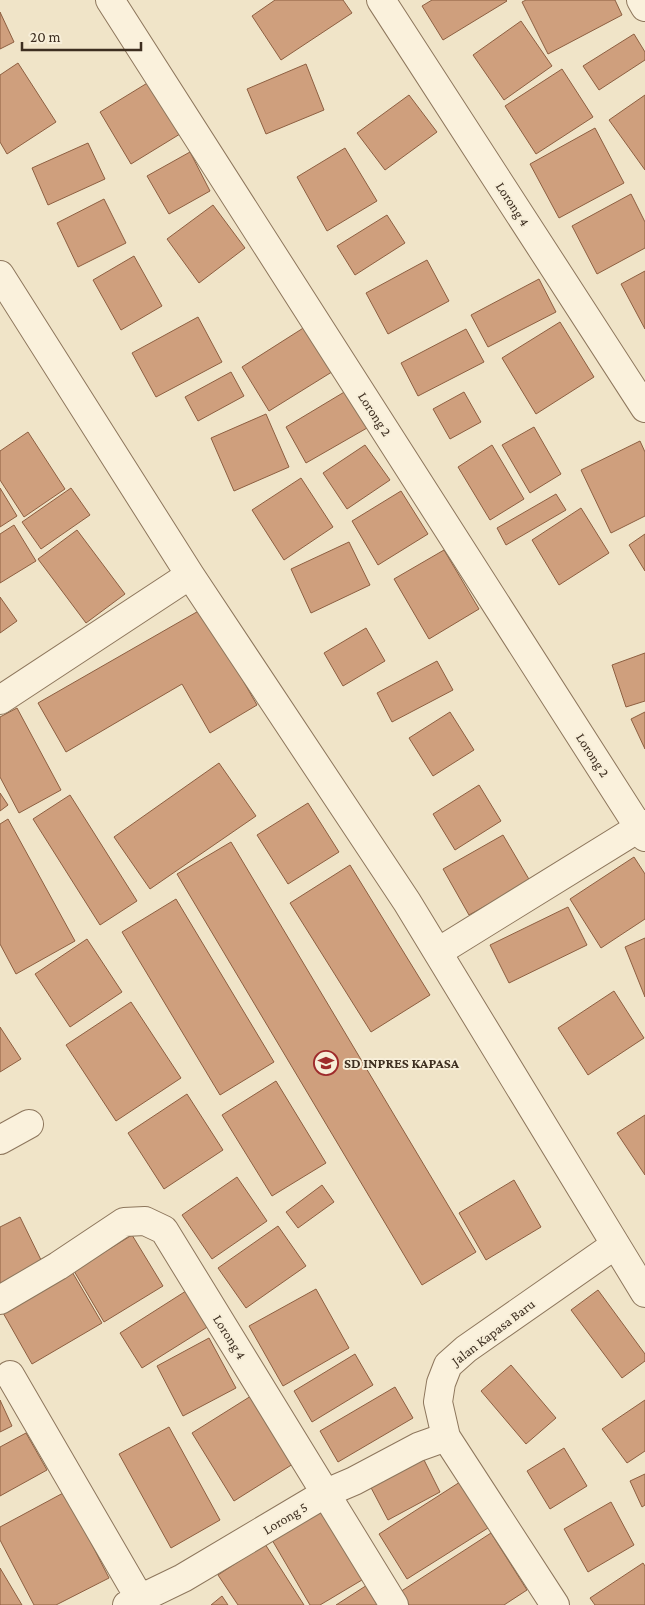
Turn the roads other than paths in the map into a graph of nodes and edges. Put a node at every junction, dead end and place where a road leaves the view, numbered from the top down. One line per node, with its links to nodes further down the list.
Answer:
1 (110, 0): 9 (street, Lorong 2)
2 (380, 0): 6 (street, Lorong 4)
3 (641, 0): 4 (street)
4 (645, 7)
5 (0, 276): 7 (street)
6 (645, 408)
7 (190, 574): 8 (street); 10 (street)
8 (2, 694)
9 (643, 830): 10 (street)
10 (438, 952): 13 (street)
11 (29, 1124): 12 (street)
12 (0, 1140)
13 (615, 1245): 14 (street); 17 (street, Jalan Kapasa Baru)
14 (645, 1293)
15 (0, 1300): 18 (street, Lorong 4)
16 (10, 1375): 19 (street)
17 (446, 1436): 18 (street, Lorong 5); 21 (street, Jalan Kapasa Baru)
18 (326, 1493): 19 (street, Lorong 5); 20 (street, Lorong 4)
19 (134, 1602)
20 (394, 1605)
21 (554, 1605)

